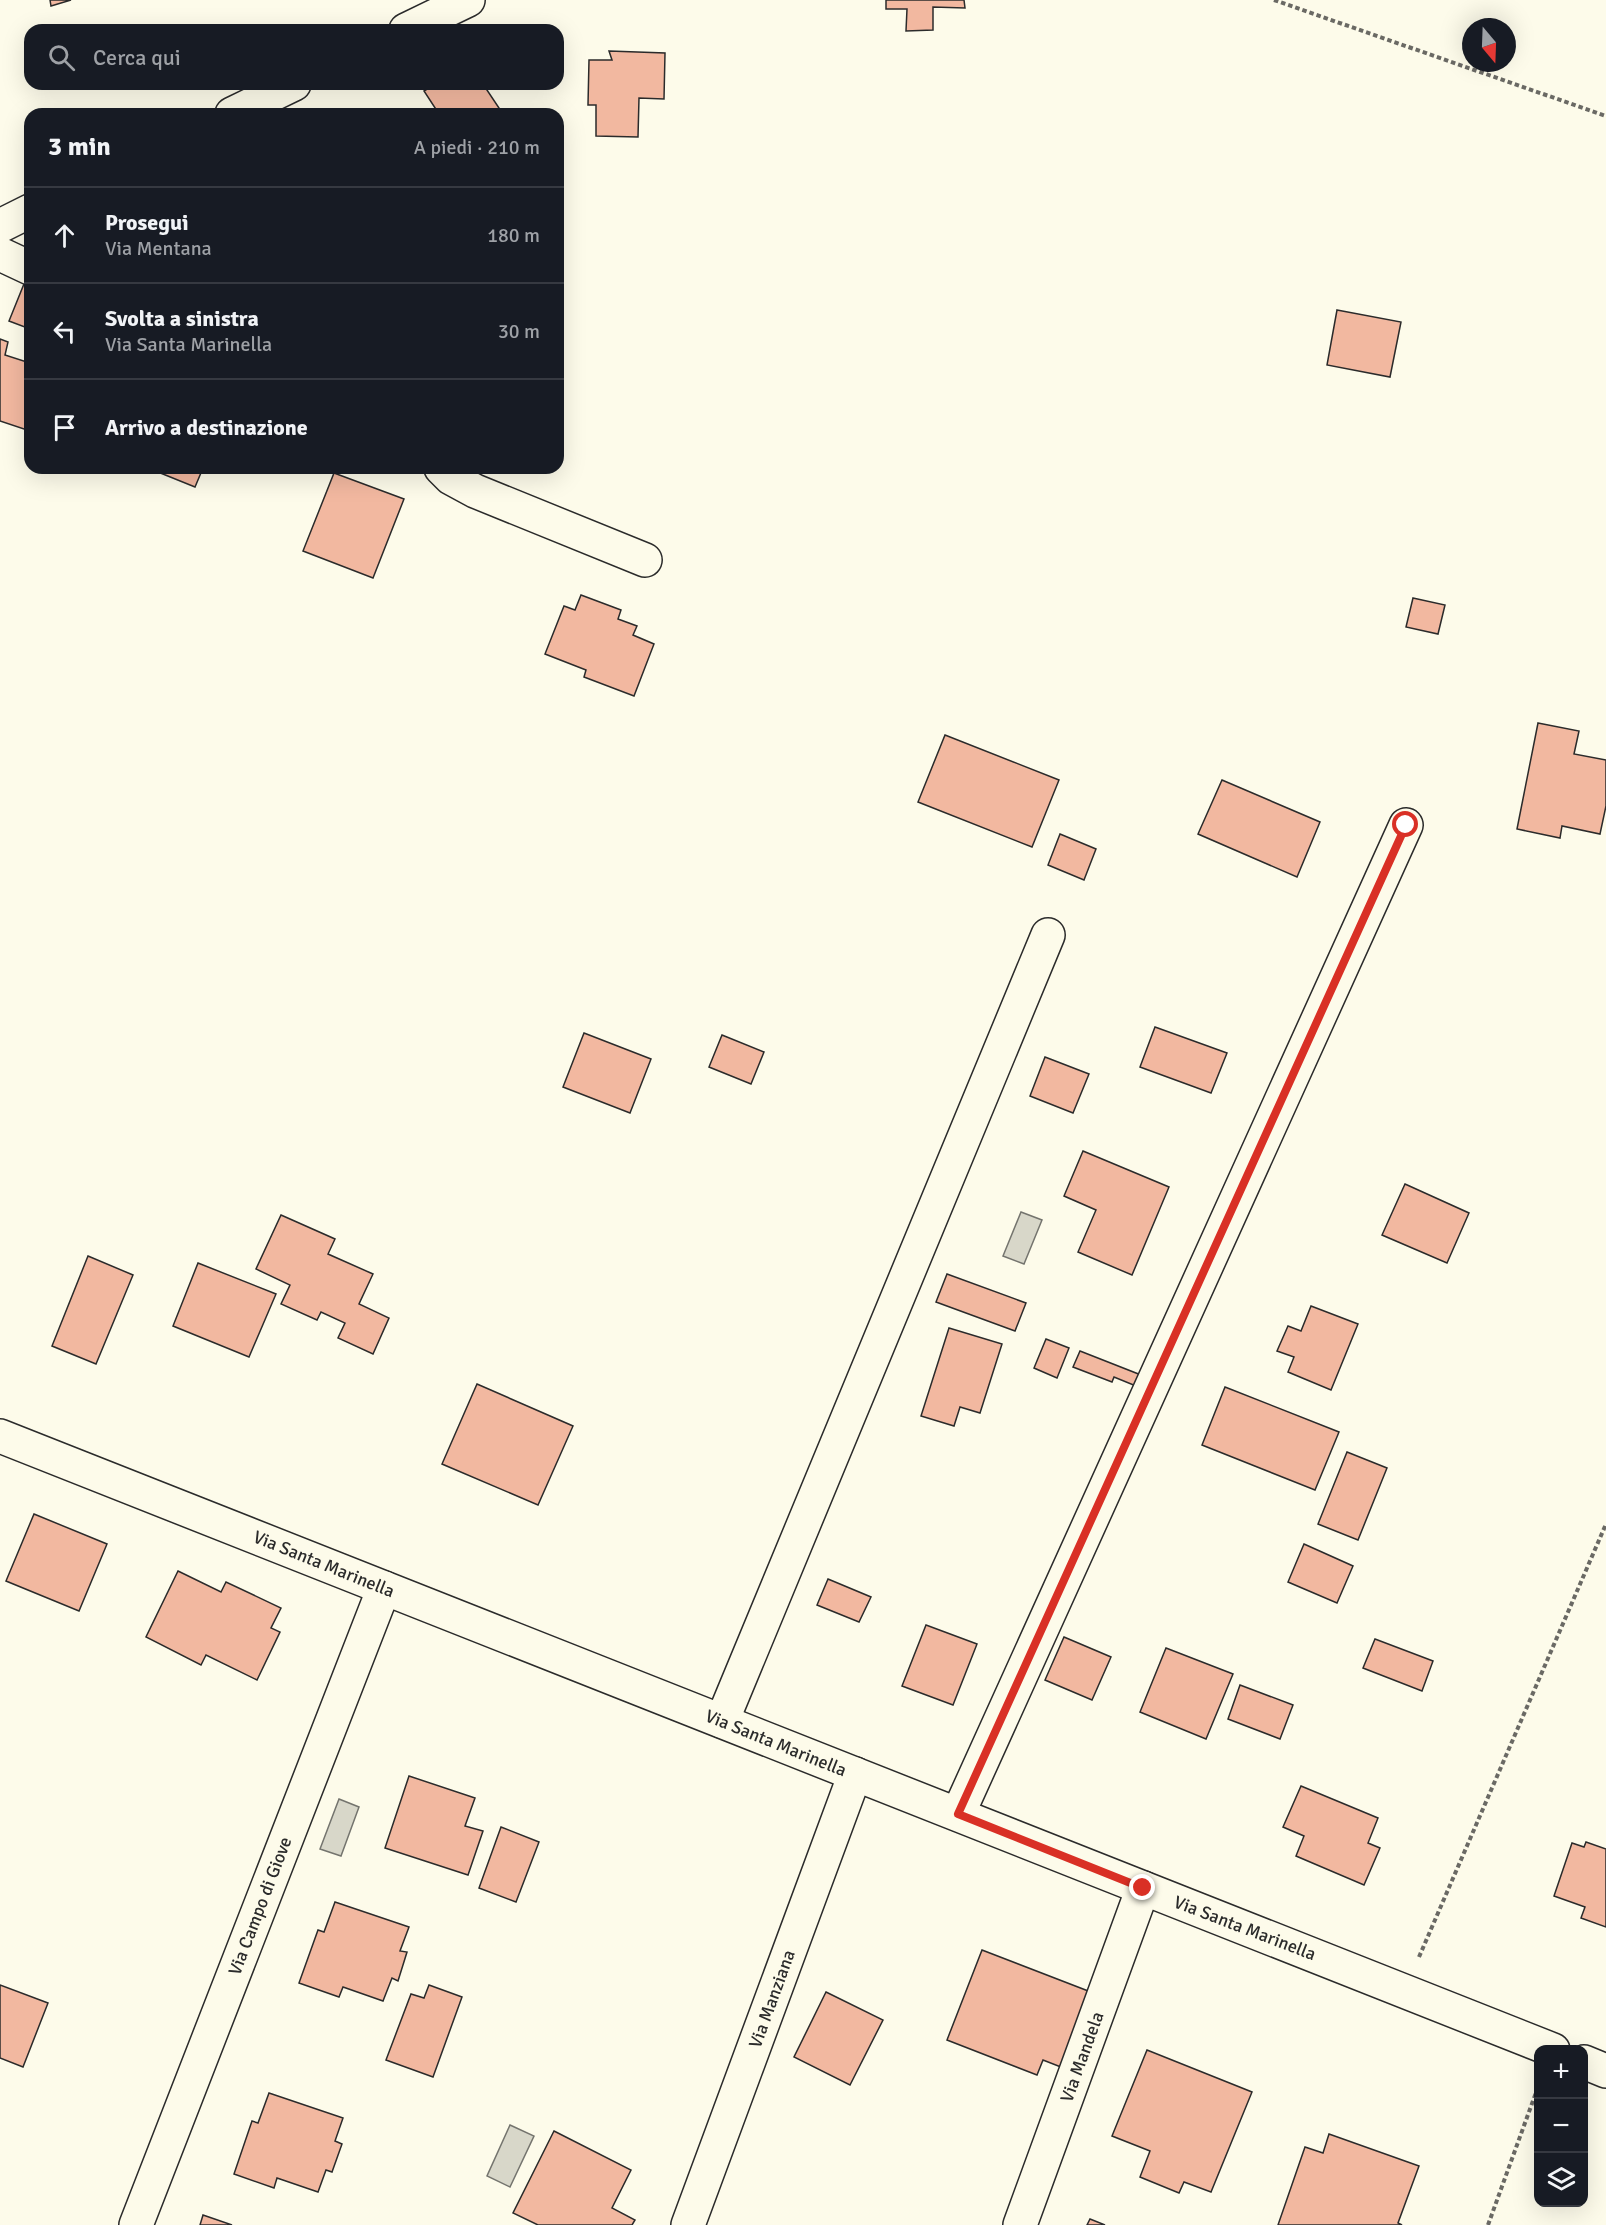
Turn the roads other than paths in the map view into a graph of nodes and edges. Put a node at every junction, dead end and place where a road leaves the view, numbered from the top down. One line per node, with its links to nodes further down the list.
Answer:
1 (468, 0): 2 (street)
2 (418, 24)
3 (282, 90): 4 (street)
4 (244, 108)
5 (24, 214): 6 (street)
6 (0, 226)
7 (0, 254): 8 (street)
8 (24, 264)
9 (447, 474): 10 (street)
10 (645, 560)
11 (1406, 825): 17 (street)
12 (1048, 935): 15 (street)
13 (0, 1436): 14 (street, Via Santa Marinella)
14 (384, 1588): 15 (street, Via Santa Marinella); 22 (street, Via Campo di Giove)
15 (722, 1721): 16 (street, Via Santa Marinella)
16 (855, 1774): 17 (street, Via Santa Marinella); 23 (street, Via Manziana)
17 (958, 1814): 18 (street, Via Santa Marinella)
18 (1143, 1888): 19 (street, Via Santa Marinella); 24 (street, Via Mandela)
19 (1543, 2045)
20 (1588, 2064): 21 (street)
21 (1606, 2071)
22 (136, 2225)
23 (688, 2225)
24 (1020, 2225)

